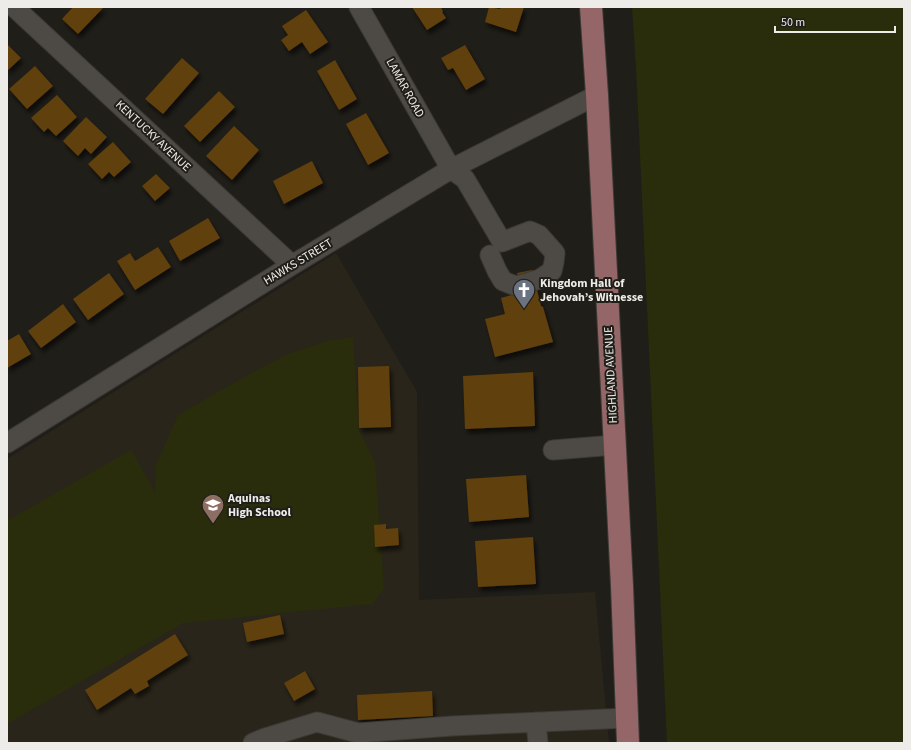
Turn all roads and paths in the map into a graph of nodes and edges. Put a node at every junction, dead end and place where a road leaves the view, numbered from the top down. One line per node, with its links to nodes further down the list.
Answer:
1 (14, 7): 7 (street, KENTUCKY AVENUE)
2 (360, 7): 5 (street, LAMAR ROAD)
3 (591, 7): 4 (main road, HIGHLAND AVENUE)
4 (597, 95): 5 (street, HAWKS STREET); 9 (main road, HIGHLAND AVENUE)
5 (451, 169): 6 (street); 7 (street, HAWKS STREET)
6 (490, 255)
7 (292, 265): 8 (street, HAWKS STREET)
8 (7, 443)
9 (615, 445): 10 (street); 11 (main road, HIGHLAND AVENUE)
10 (553, 450)
11 (627, 718): 12 (street); 16 (main road, HIGHLAND AVENUE)
12 (536, 722): 13 (street); 15 (street)
13 (358, 738): 14 (street)
14 (253, 743)
15 (538, 743)
16 (628, 743)

